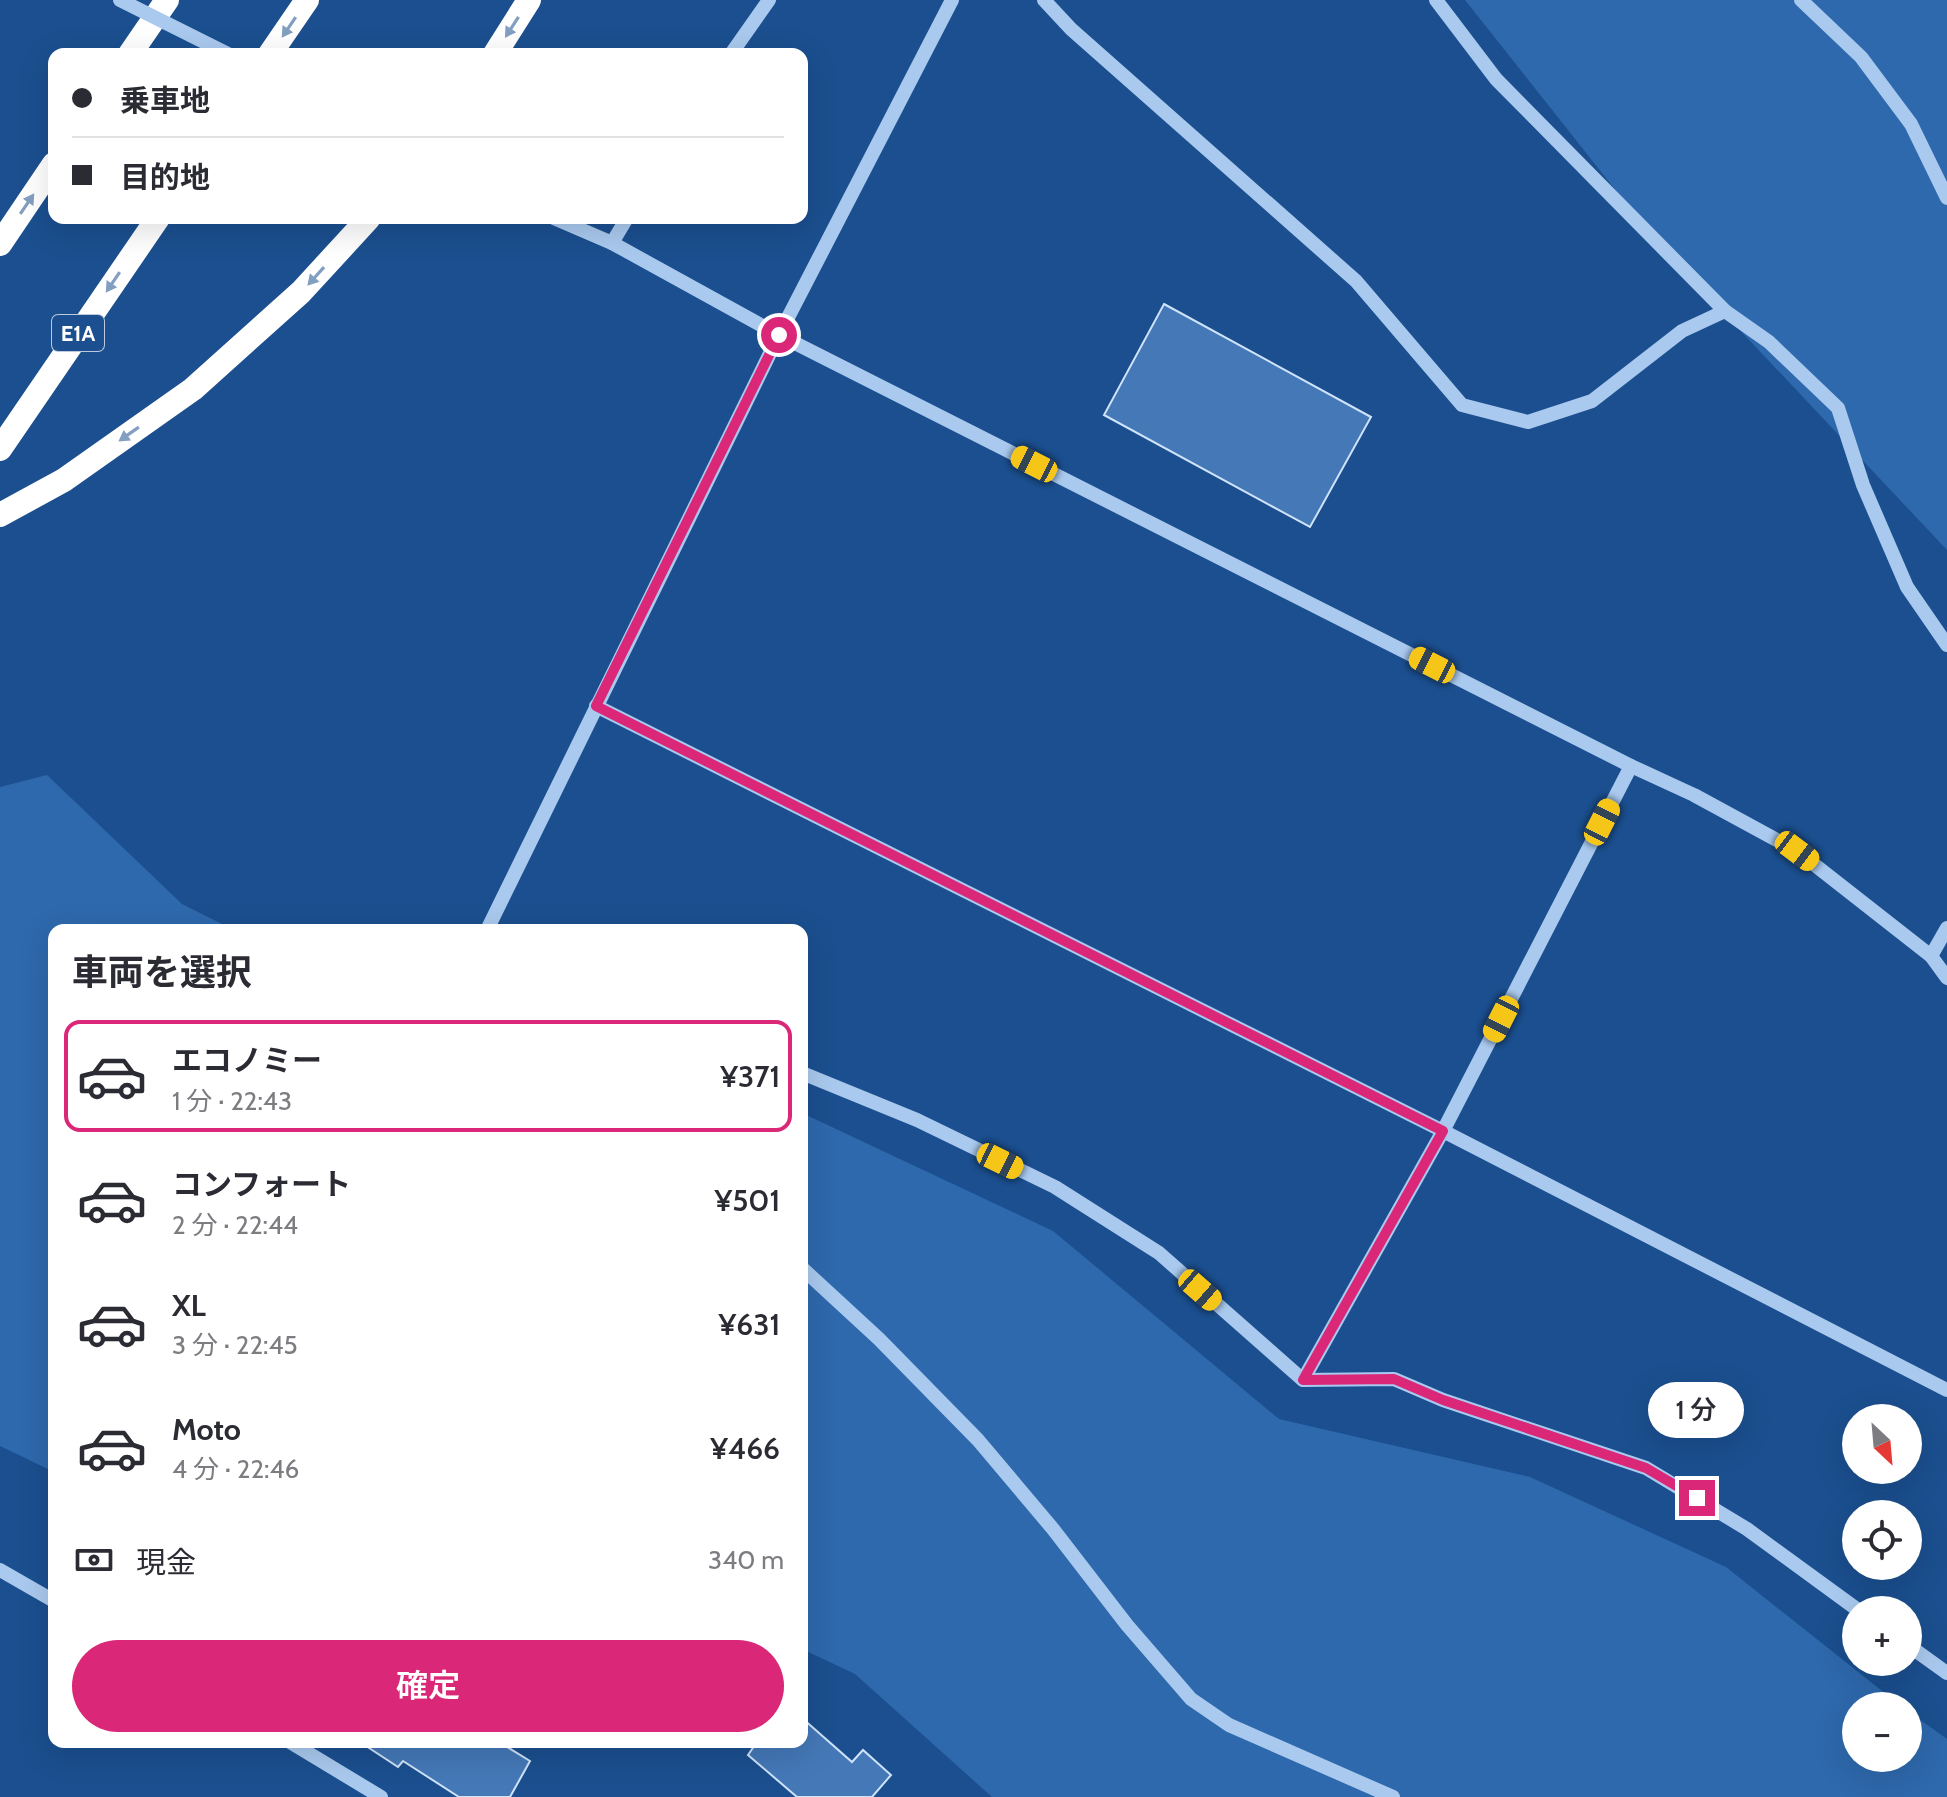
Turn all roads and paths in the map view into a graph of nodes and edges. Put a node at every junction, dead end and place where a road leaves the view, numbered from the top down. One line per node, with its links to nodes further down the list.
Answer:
1 (120, 0): 11 (street, bridge)
2 (167, 0): 10 (highway)
3 (307, 0): 12 (highway, one-way to 12)
4 (529, 0): 13 (highway, one-way to 13)
5 (769, 0): 14 (street)
6 (952, 0): 24 (street)
7 (1044, 0): 23 (street)
8 (1436, 0): 23 (street)
9 (1801, 0): 16 (street)
10 (134, 48)
11 (216, 48)
12 (274, 48)
13 (499, 48)
14 (735, 48)
15 (48, 173): 22 (highway, one-way to 15)
16 (1947, 198)
17 (154, 224): 25 (highway, E1A, one-way to 25)
18 (363, 224): 26 (highway, one-way to 26)
19 (567, 224): 21 (street)
20 (623, 224): 21 (street)
21 (612, 243): 24 (street)
22 (0, 244)
23 (1725, 311): 27 (street)
24 (779, 335): 28 (street); 29 (street)
25 (0, 449)
26 (0, 515)
27 (1947, 645)
28 (596, 706): 30 (street); 35 (street)
29 (1631, 766): 32 (street); 35 (street)
30 (490, 924)
31 (1947, 928): 32 (street)
32 (1931, 956): 33 (street)
33 (1947, 978)
34 (808, 1075): 37 (street)
35 (1443, 1131): 37 (street); 38 (street)
36 (808, 1274): 46 (street)
37 (1303, 1380): 41 (street)
38 (1947, 1390)
39 (0, 1570): 40 (street)
40 (48, 1598)
41 (1842, 1598)
42 (1922, 1655): 43 (street)
43 (1947, 1673)
44 (300, 1748): 45 (street)
45 (381, 1797)
46 (1393, 1797)

